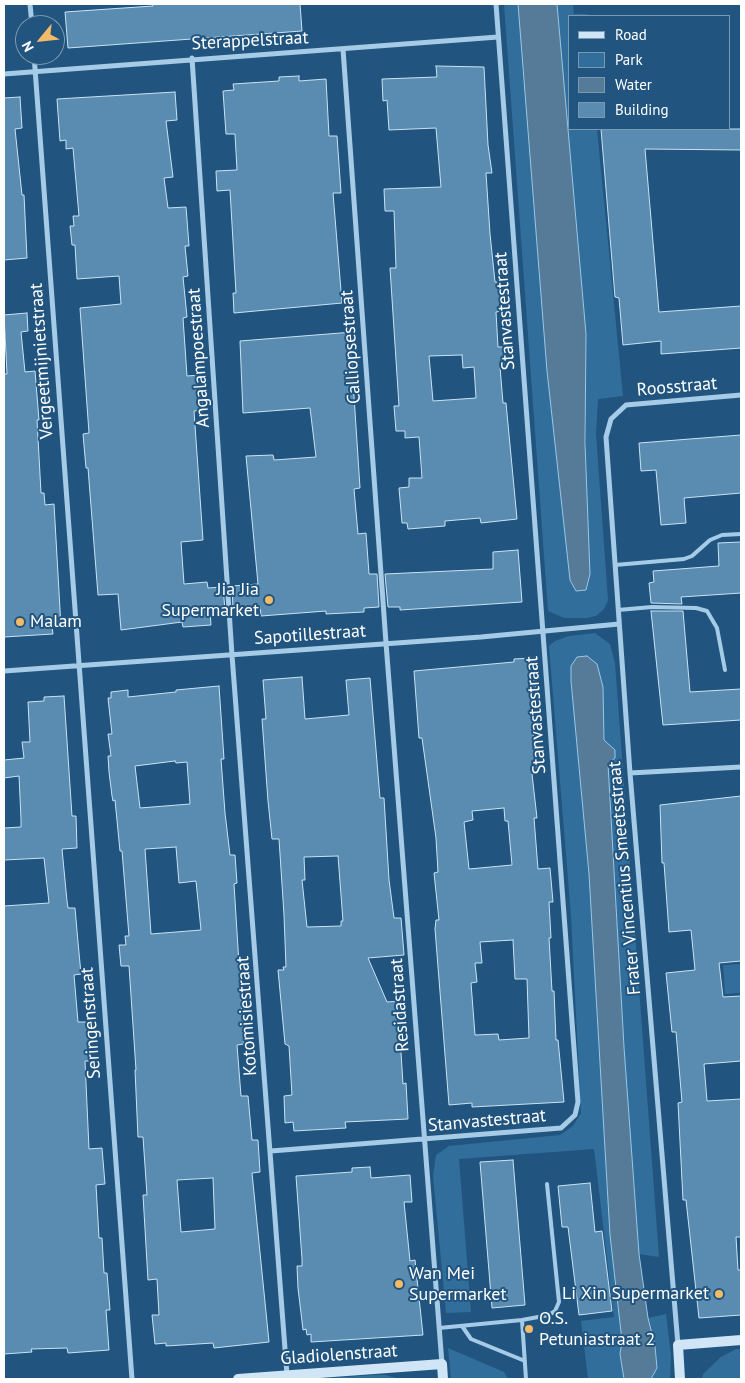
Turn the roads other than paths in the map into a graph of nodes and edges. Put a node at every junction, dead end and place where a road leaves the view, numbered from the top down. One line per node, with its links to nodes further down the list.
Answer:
1 (496, 4): 2 (street, Stanvastestraat)
2 (498, 37): 3 (street, Sterappelstraat); 14 (street, Stanvastestraat)
3 (343, 49): 4 (street, Sterappelstraat); 15 (street, Calliopsestraat)
4 (192, 58): 6 (street, Sterappelstraat); 16 (street, Angalampoestraat)
5 (35, 65): 6 (street, Vergeetmijnietstraat)
6 (35, 71): 7 (street, Sterappelstraat); 17 (street, Vergeetmijnietstraat)
7 (4, 74)
8 (741, 396): 9 (street, Roosstraat)
9 (617, 411): 11 (street, Frater Vincentius Smeetsstraat)
10 (741, 534): 11 (lane)
11 (615, 565): 12 (street, Frater Vincentius Smeetsstraat)
12 (618, 610): 13 (street, Frater Vincentius Smeetsstraat); 18 (lane)
13 (619, 624): 14 (street, Sapotillestraat); 21 (street, Frater Vincentius Smeetsstraat)
14 (544, 632): 15 (street, Sapotillestraat); 22 (street, Stanvastestraat)
15 (386, 643): 16 (street, Sapotillestraat); 22 (street, Residastraat)
16 (232, 655): 17 (street, Sapotillestraat); 23 (street, Kotomisiestraat)
17 (78, 665): 19 (street, Sapotillestraat); 33 (street, Seringenstraat)
18 (725, 670)
19 (4, 671)
20 (741, 767): 21 (street)
21 (630, 773): 29 (street, Frater Vincentius Smeetsstraat)
22 (424, 1140): 23 (street, Stanvastestraat); 27 (street, Residastraat)
23 (271, 1151): 32 (street, Kotomisiestraat)
24 (547, 1184): 25 (lane)
25 (522, 1320): 26 (lane); 30 (lane)
26 (462, 1326): 27 (lane); 30 (lane)
27 (439, 1328): 31 (street, Residastraat)
28 (741, 1340): 29 (street)
29 (678, 1345): 37 (street)
30 (525, 1360): 36 (lane)
31 (442, 1364): 32 (street, Gladiolenstraat); 35 (street)
32 (287, 1375): 34 (street, Gladiolenstraat)
33 (132, 1379)
34 (238, 1379)
35 (443, 1379)
36 (526, 1379)
37 (680, 1379)

